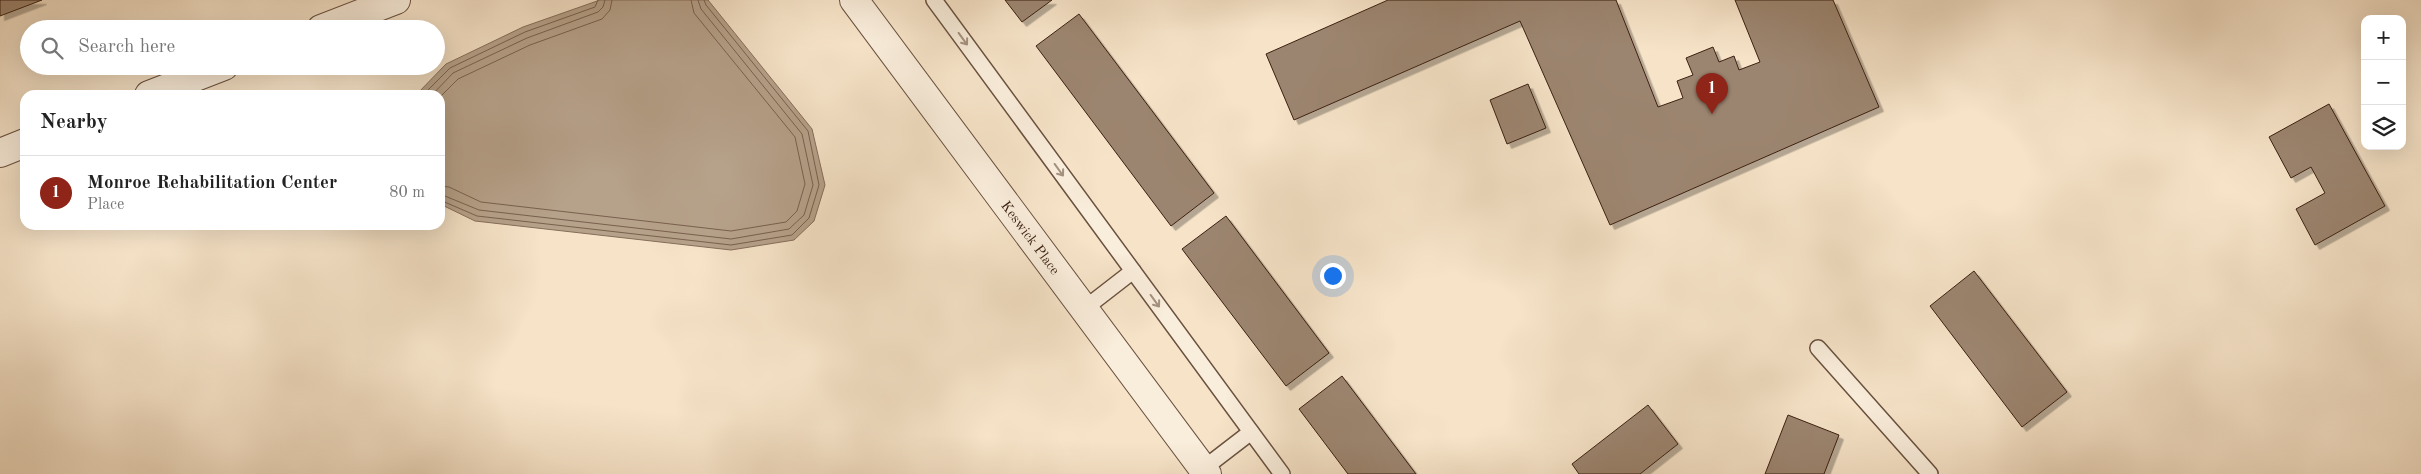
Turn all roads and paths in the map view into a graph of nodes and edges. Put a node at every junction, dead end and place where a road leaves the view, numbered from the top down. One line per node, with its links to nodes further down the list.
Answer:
1 (396, 0): 4 (street)
2 (854, 0): 10 (street, Keswick Place)
3 (934, 0): 9 (lane, one-way to 9)
4 (344, 20)
5 (201, 75): 6 (street)
6 (163, 90)
7 (20, 145): 8 (street)
8 (0, 153)
9 (1133, 271): 10 (lane); 12 (lane, one-way to 12)
10 (1084, 309): 13 (street, Keswick Place)
11 (1818, 348): 15 (lane)
12 (1251, 432): 13 (lane); 14 (lane)
13 (1205, 472)
14 (1282, 474)
15 (1930, 474)

